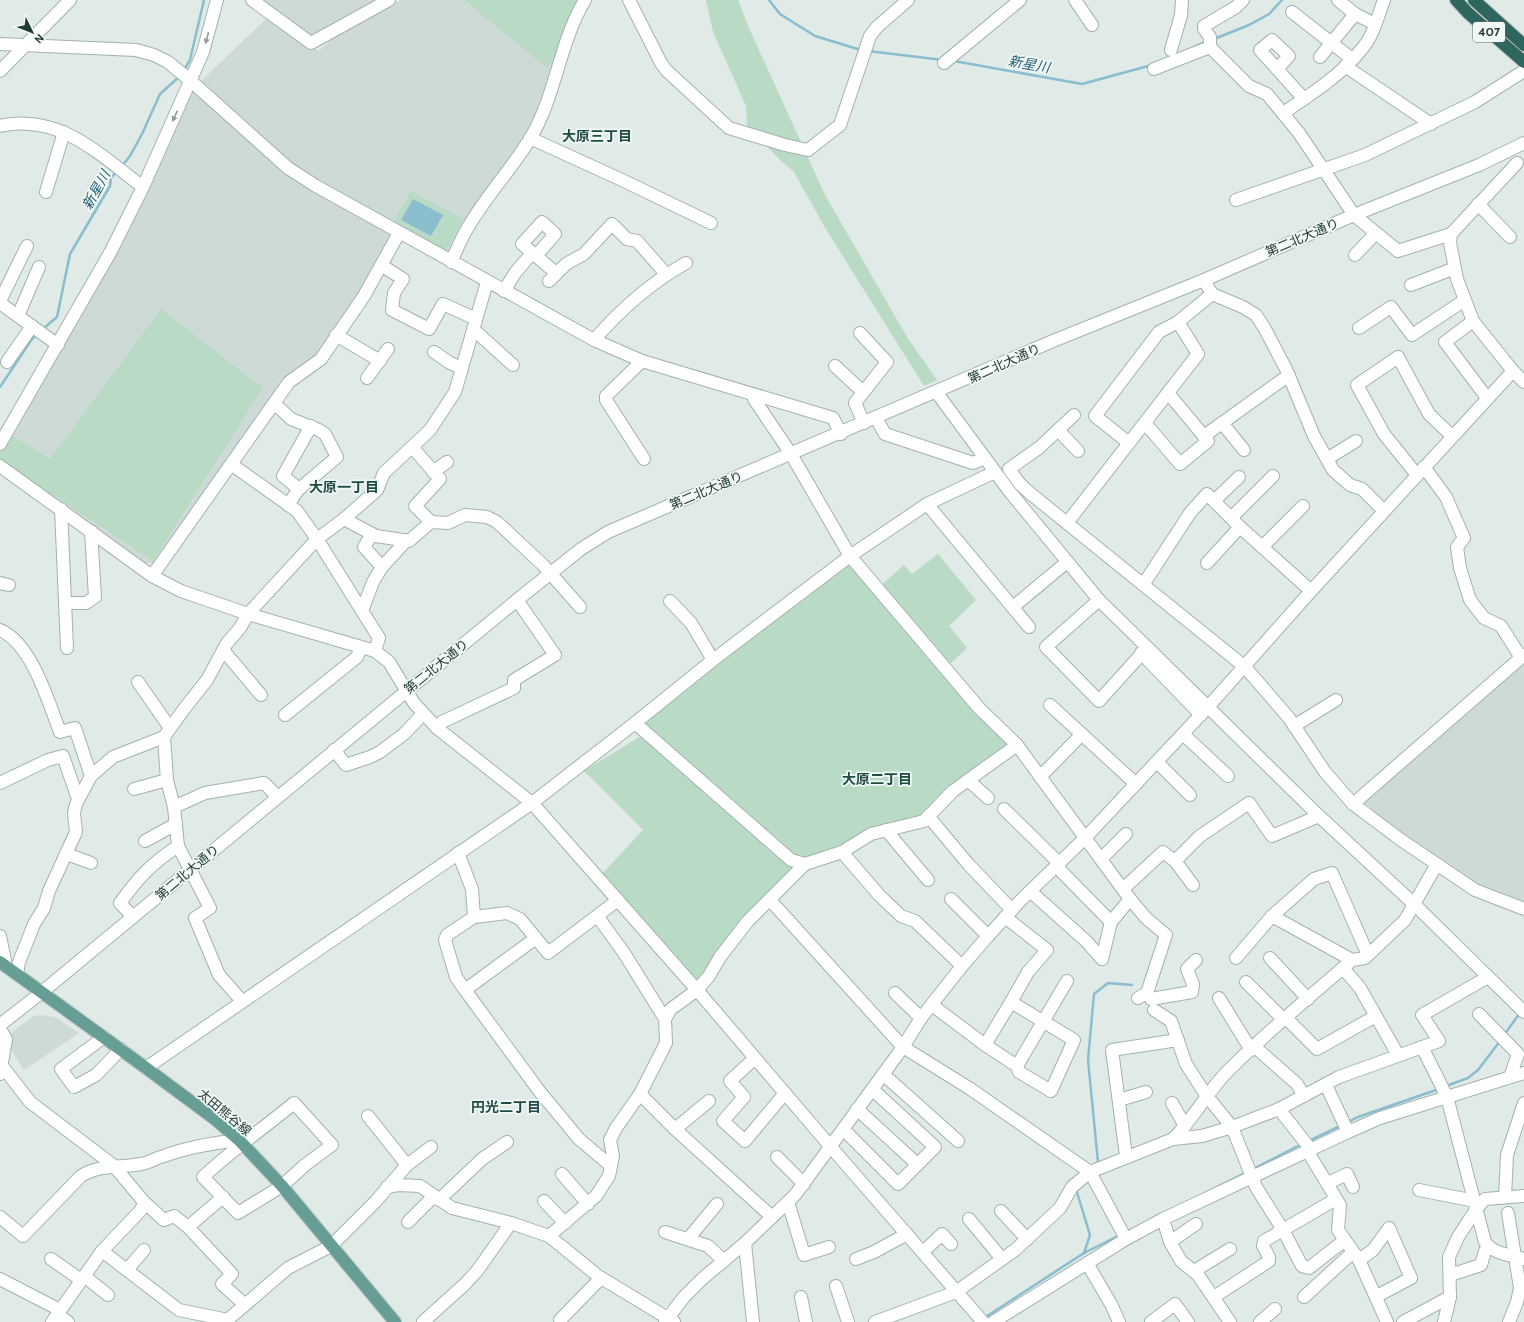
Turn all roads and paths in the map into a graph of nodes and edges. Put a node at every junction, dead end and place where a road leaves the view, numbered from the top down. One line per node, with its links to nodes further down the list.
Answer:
1 (70, 0): 23 (street)
2 (217, 0): 34 (street, one-way to 34)
3 (252, 0): 4 (street)
4 (389, 0)
5 (585, 0): 40 (street)
6 (629, 0): 7 (street)
7 (908, 0)
8 (1020, 0): 27 (street)
9 (1076, 0): 19 (street)
10 (1182, 0): 25 (street)
11 (1243, 0): 20 (street)
12 (1338, 0): 17 (street)
13 (1384, 0): 18 (street)
14 (1456, 0): 29 (highway, 407)
15 (1474, 0): 24 (highway, 407)
16 (1292, 12): 21 (street)
17 (1355, 14): 18 (street); 21 (street)
18 (1375, 24): 28 (street)
19 (1092, 25)
20 (1210, 43): 30 (street); 36 (street)
21 (1331, 43): 26 (street); 28 (street)
22 (0, 44): 23 (street)
23 (25, 45): 32 (street); 34 (street)
24 (1524, 46)
25 (1171, 50)
26 (1320, 57)
27 (947, 60)
28 (1348, 62): 35 (street); 37 (street)
29 (1524, 62)
30 (1154, 69)
31 (1277, 69): 35 (street)
32 (0, 71)
33 (1524, 71): 37 (street)
34 (185, 76): 45 (street, one-way to 45); 51 (street)
35 (1304, 99): 36 (street)
36 (1283, 113): 44 (street)
37 (1431, 124): 44 (street)
38 (0, 126): 39 (street)
39 (64, 132): 45 (street); 46 (street)
40 (530, 138): 50 (street); 57 (street)
41 (1524, 144): 42 (street, 第二北大通り)
42 (1510, 150): 43 (street); 49 (street, 第二北大通り)
43 (1520, 165): 48 (street)
44 (1323, 170): 47 (street); 49 (street)
45 (143, 187): 79 (street)
46 (46, 192)
47 (1236, 200)
48 (1478, 204): 53 (street); 54 (street)
49 (1354, 215): 52 (street); 63 (street, 第二北大通り)
50 (711, 223)
51 (399, 233): 57 (street); 59 (street)
52 (1376, 233): 53 (street); 56 (street)
53 (1452, 234): 61 (street)
54 (1510, 237)
55 (27, 246): 69 (street)
56 (1355, 254)
57 (451, 262): 64 (street)
58 (686, 263): 62 (street)
59 (381, 265): 73 (street); 77 (street)
60 (39, 267): 70 (street)
61 (1455, 268): 65 (street); 68 (street)
62 (666, 274): 66 (street); 78 (street)
63 (1204, 280): 67 (street); 93 (street, 第二北大通り)
64 (487, 282): 66 (street); 73 (street)
65 (1411, 285)
66 (504, 291): 78 (street)
67 (1212, 294): 72 (street); 89 (street)
68 (1465, 300): 71 (street); 74 (street)
69 (0, 302): 70 (street)
70 (18, 316): 75 (street)
71 (1473, 321): 88 (street); 96 (street)
72 (1178, 322): 94 (street); 109 (street)
73 (474, 324): 85 (street); 87 (street)
74 (1360, 328)
75 (37, 330): 79 (street); 84 (street)
76 (860, 333): 92 (street)
77 (336, 335): 82 (street); 97 (street)
78 (594, 340): 83 (street)
79 (58, 345): 110 (street)
80 (388, 349): 82 (street)
81 (434, 352): 87 (street)
82 (380, 361): 90 (street)
83 (642, 361): 95 (street); 116 (street)
84 (7, 362)
85 (513, 365)
86 (835, 366): 92 (street)
87 (462, 368): 111 (street)
88 (1513, 371): 91 (street); 96 (street)
89 (1289, 375): 102 (street); 117 (street)
90 (367, 378)
91 (1524, 382)
92 (863, 392): 100 (street)
93 (936, 393): 99 (street, 第二北大通り); 115 (street)
94 (1168, 393): 101 (street); 106 (street)
95 (754, 396): 105 (street); 114 (street)
96 (1487, 398): 107 (street)
97 (274, 403): 103 (street); 119 (street)
98 (1074, 414): 104 (street)
99 (876, 418): 100 (street, 第二北大通り); 115 (street)
100 (864, 423): 105 (street, 第二北大通り)
101 (1145, 423): 106 (street); 109 (street)
102 (1222, 423): 106 (street); 112 (street)
103 (311, 426): 127 (street); 127 (street)
104 (1058, 430): 113 (street); 126 (street)
105 (841, 434): 114 (street, 第二北大通り)
106 (1204, 436)
107 (1452, 436): 121 (street); 121 (street)
108 (1356, 441): 117 (street)
109 (1129, 443): 138 (street)
110 (0, 444)
111 (413, 448): 122 (street); 136 (street)
112 (1244, 450)
113 (1078, 451)
114 (790, 454): 145 (street); 149 (street, 第二北大通り)
115 (985, 458): 123 (street)
116 (644, 459)
117 (1327, 459): 134 (street)
118 (447, 462): 122 (street)
119 (231, 464): 131 (street); 150 (street)
120 (0, 466): 133 (street)
121 (1421, 471): 134 (street); 168 (street)
122 (433, 472): 137 (street)
123 (991, 474): 128 (street); 130 (street); 147 (street)
124 (1273, 476): 135 (street)
125 (1239, 478): 129 (street)
126 (1020, 484): 128 (street); 138 (street)
127 (299, 489): 131 (street)
128 (1010, 492): 147 (street)
129 (1214, 501): 135 (street); 151 (street)
130 (927, 504): 145 (street); 158 (street)
131 (288, 505): 142 (street)
132 (1303, 506): 144 (street)
133 (61, 509): 140 (street); 156 (street)
134 (1384, 511): 152 (street)
135 (1231, 518): 139 (street)
136 (344, 519): 141 (street); 142 (street)
137 (431, 522): 143 (street); 149 (street)
138 (1067, 523): 151 (street)
139 (1240, 527): 144 (street); 146 (street)
140 (91, 531): 150 (street); 156 (street)
141 (372, 534): 143 (street); 148 (street)
142 (317, 539): 159 (street); 160 (street)
143 (407, 540): 148 (street)
144 (1262, 547): 152 (street)
145 (850, 556): 169 (street); 185 (street)
146 (1207, 563)
147 (1064, 565): 155 (street); 158 (street)
148 (382, 567): 159 (street)
149 (551, 573): 153 (street, 第二北大通り); 157 (street)
150 (152, 576): 160 (street)
151 (1144, 585): 170 (street)
152 (1311, 591): 170 (street)
153 (517, 600): 172 (street, 第二北大通り); 181 (street)
154 (670, 601): 169 (street)
155 (1097, 602): 167 (street); 167 (street)
156 (65, 603): 163 (street)
157 (580, 607)
158 (1013, 607): 161 (street)
159 (362, 611): 166 (street)
160 (248, 614): 164 (street); 165 (street)
161 (1029, 627)
162 (0, 630): 188 (street)
163 (67, 648)
164 (361, 648): 166 (street); 178 (street)
165 (223, 650): 173 (street); 182 (street)
166 (375, 651): 172 (street)
167 (1144, 651): 176 (street)
168 (1522, 656): 201 (street)
169 (713, 660): 179 (street)
170 (1245, 667): 176 (street); 180 (street)
171 (138, 682): 182 (street)
172 (406, 691): 177 (street); 186 (street, 第二北大通り)
173 (261, 694)
174 (1336, 700): 180 (street)
175 (1050, 705): 183 (street)
176 (1205, 711): 184 (street); 205 (street)
177 (423, 714): 181 (street); 186 (street)
178 (286, 715)
179 (635, 723): 200 (street); 218 (street)
180 (1294, 726): 201 (street)
181 (437, 728): 200 (street)
182 (167, 733): 188 (street); 191 (street)
183 (1082, 734): 190 (street); 194 (street)
184 (1183, 734): 187 (street); 189 (street)
185 (1017, 745): 190 (street); 192 (street)
186 (334, 750): 197 (street, 第二北大通り)
187 (1157, 762): 194 (street); 196 (street)
188 (91, 776): 198 (street)
189 (1228, 776)
190 (1040, 777): 209 (street)
191 (167, 780): 195 (street); 202 (street)
192 (968, 780): 199 (street); 204 (street)
193 (0, 784): 198 (street)
194 (1136, 784): 209 (street)
195 (134, 789)
196 (1190, 795)
197 (278, 797): 202 (street); 221 (street, 第二北大通り)
198 (78, 798): 214 (street)
199 (988, 798)
200 (532, 803): 213 (street); 227 (street)
201 (1353, 804): 219 (street)
202 (174, 807): 206 (street)
203 (1004, 809): 220 (street)
204 (928, 816): 207 (street); 231 (street)
205 (1319, 816): 216 (street); 229 (street)
206 (176, 824): 210 (street); 211 (street)
207 (886, 830): 212 (street); 222 (street)
208 (1126, 834): 215 (street)
209 (1085, 838): 215 (street); 220 (street)
210 (145, 841)
211 (178, 846): 221 (street); 233 (street)
212 (842, 852): 218 (street); 246 (street)
213 (458, 853): 234 (street); 258 (street)
214 (67, 854): 217 (street); 247 (street)
215 (1101, 858): 225 (street)
216 (1175, 861): 223 (street); 225 (street)
217 (91, 863)
218 (805, 864): 228 (street)
219 (1437, 864): 229 (street); 230 (street)
220 (1058, 865): 224 (street); 236 (street)
221 (190, 870): 233 (street, 第二北大通り); 258 (street)
222 (928, 880)
223 (1193, 885)
224 (1030, 891): 231 (street); 236 (street)
225 (1127, 894): 236 (street); 255 (street)
226 (951, 899): 238 (street)
227 (618, 900): 235 (street); 252 (street)
228 (770, 900): 252 (street); 273 (street)
229 (1415, 905): 240 (street); 248 (street)
230 (1524, 909)
231 (1009, 914): 238 (street); 259 (street)
232 (1272, 916): 240 (street); 241 (street); 245 (street)
233 (133, 917): 253 (street, 第二北大通り)
234 (474, 917): 239 (street); 251 (street)
235 (598, 917): 239 (street); 265 (street)
236 (1111, 922)
237 (0, 936): 244 (street)
238 (988, 936): 246 (street)
239 (536, 938): 251 (street)
240 (1368, 955): 245 (street)
241 (1236, 958)
242 (1270, 958): 257 (street)
243 (1196, 960): 271 (street)
244 (3, 964): 247 (main road, 太田熊谷線)
245 (1347, 964): 257 (street); 263 (street)
246 (962, 966): 260 (street)
247 (17, 974): 253 (main road, 太田熊谷線)
248 (1488, 977): 261 (street); 274 (street)
249 (1067, 981): 267 (street)
250 (1246, 982): 266 (street)
251 (465, 990): 318 (street)
252 (697, 990): 265 (street); 278 (street)
253 (42, 992): 268 (street, 第二北大通り); 270 (main road, 太田熊谷線)
254 (895, 993): 264 (street)
255 (1138, 998)
256 (1219, 998): 275 (street)
257 (1308, 999): 266 (street)
258 (242, 1001): 280 (street)
259 (1010, 1002): 267 (street); 272 (street)
260 (932, 1005): 264 (street); 272 (street)
261 (1521, 1009)
262 (1479, 1014): 284 (street)
263 (1376, 1016): 266 (street); 277 (street)
264 (921, 1018): 273 (street)
265 (665, 1019): 290 (street)
266 (1285, 1019): 275 (street)
267 (1044, 1023): 279 (street); 279 (street)
268 (0, 1024)
269 (0, 1029): 281 (street)
270 (104, 1037): 276 (main road, 太田熊谷線); 276 (street)
271 (1178, 1040): 291 (street); 293 (street)
272 (985, 1044): 279 (street)
273 (903, 1047): 283 (street); 319 (street)
274 (1422, 1047): 277 (street); 287 (street)
275 (1253, 1048): 291 (street); 292 (street)
276 (121, 1049): 280 (main road, 太田熊谷線)
277 (1398, 1055): 285 (street)
278 (755, 1058): 289 (street); 289 (street)
279 (1017, 1066)
280 (146, 1068): 308 (main road, 太田熊谷線)
281 (1, 1071): 316 (street)
282 (1524, 1073): 284 (street)
283 (883, 1074): 286 (street); 307 (street)
284 (1510, 1077): 287 (street)
285 (1326, 1085): 292 (street); 304 (street)
286 (872, 1089): 297 (street); 315 (street)
287 (1444, 1091): 304 (street); 338 (street)
288 (1146, 1092): 293 (street)
289 (785, 1093): 311 (street)
290 (640, 1094): 302 (street); 318 (street)
291 (1206, 1095): 300 (street); 301 (street)
292 (1304, 1096): 298 (street)
293 (1119, 1100): 313 (street)
294 (710, 1101): 302 (street)
295 (1524, 1103): 305 (street)
296 (1172, 1104): 300 (street)
297 (857, 1109): 303 (street); 315 (street)
298 (1279, 1109): 301 (street); 310 (street)
299 (368, 1116): 317 (street)
300 (1185, 1126): 306 (street)
301 (1232, 1127): 306 (street); 320 (street)
302 (675, 1129): 342 (street)
303 (843, 1129): 311 (street); 315 (street)
304 (1347, 1131): 310 (street)
305 (1519, 1138): 330 (street)
306 (1173, 1139): 313 (street)
307 (958, 1141)
308 (241, 1142): 316 (street); 324 (main road, 太田熊谷線); 324 (street); 329 (street)
309 (507, 1142): 331 (street)
310 (1307, 1145): 320 (street); 322 (street)
311 (830, 1146): 323 (street); 352 (street)
312 (431, 1147): 317 (street)
313 (1126, 1156): 319 (street)
314 (777, 1157): 323 (street)
315 (917, 1164)
316 (113, 1165): 334 (street); 341 (street)
317 (407, 1165): 325 (street)
318 (611, 1166): 336 (street)
319 (1090, 1172): 353 (street); 356 (street)
320 (1251, 1173): 344 (street); 350 (street)
321 (562, 1174): 336 (street)
322 (1328, 1183): 326 (street); 332 (street)
323 (804, 1184): 335 (street)
324 (282, 1186): 329 (street); 361 (main road, 太田熊谷線)
325 (387, 1188): 331 (street); 361 (street)
326 (1353, 1188)
327 (1418, 1190): 338 (street)
328 (1524, 1196): 330 (street)
329 (223, 1197): 349 (street)
330 (1505, 1197): 338 (street)
331 (437, 1198): 345 (street); 346 (street)
332 (1336, 1199): 350 (street); 357 (street)
333 (544, 1201): 347 (street)
334 (144, 1202): 349 (street); 366 (street)
335 (788, 1202): 342 (street); 363 (street)
336 (588, 1204): 347 (street)
337 (717, 1204): 355 (street)
338 (1476, 1204): 362 (street); 377 (street)
339 (1001, 1211): 356 (street)
340 (1508, 1213): 369 (street)
341 (0, 1217)
342 (772, 1218): 359 (street)
343 (970, 1219): 372 (street)
344 (1162, 1219): 353 (street); 358 (street)
345 (408, 1222)
346 (511, 1223): 354 (street); 399 (street)
347 (564, 1223): 354 (street)
348 (1196, 1224): 358 (street)
349 (188, 1227): 389 (street)
350 (1283, 1230): 357 (street); 386 (street)
351 (665, 1232): 355 (street)
352 (907, 1234): 367 (street); 371 (street)
353 (1124, 1235): 374 (street)
354 (549, 1236): 379 (street)
355 (688, 1239): 373 (street)
356 (1027, 1239): 372 (street)
357 (1345, 1240): 368 (street)
358 (1170, 1242): 376 (street)
359 (744, 1243): 373 (street); 400 (street)
360 (951, 1244): 367 (street)
361 (331, 1246): 389 (street); 398 (main road, 太田熊谷線)
362 (1488, 1247): 369 (street); 377 (street)
363 (829, 1248)
364 (1230, 1248): 376 (street)
365 (144, 1250): 375 (street)
366 (102, 1251): 375 (street); 378 (street)
367 (923, 1252): 382 (street)
368 (1356, 1256): 384 (street); 384 (street); 387 (street)
369 (1520, 1258): 412 (street)
370 (51, 1259): 378 (street)
371 (856, 1259)
372 (1002, 1259): 382 (street)
373 (724, 1261): 394 (street)
374 (1087, 1263): 404 (street); 405 (street)
375 (127, 1270): 396 (street)
376 (1194, 1271): 386 (street)
377 (1450, 1274): 388 (street)
378 (82, 1278): 383 (street); 391 (street)
379 (601, 1278): 393 (street); 394 (street)
380 (0, 1279): 391 (street)
381 (836, 1286): 402 (street)
382 (956, 1292): 392 (street); 403 (street)
383 (108, 1295)
384 (1377, 1296): 409 (street)
385 (800, 1297): 401 (street)
386 (1214, 1297): 395 (street)
387 (1304, 1297)
388 (1450, 1297): 410 (street); 411 (street)
389 (245, 1305): 396 (street)
390 (1275, 1309): 408 (street)
391 (56, 1315): 397 (street)
392 (980, 1319)
393 (560, 1320)
394 (669, 1320)
395 (1224, 1320)
396 (227, 1321)
397 (68, 1322)
398 (395, 1322)
399 (423, 1322)
400 (753, 1322)
401 (806, 1322)
402 (848, 1322)
403 (875, 1322)
404 (993, 1322)
405 (1119, 1322)
406 (1151, 1322): 407 (street)
407 (1188, 1322)
408 (1260, 1322)
409 (1387, 1322)
410 (1403, 1322)
411 (1444, 1322)
412 (1509, 1322)

